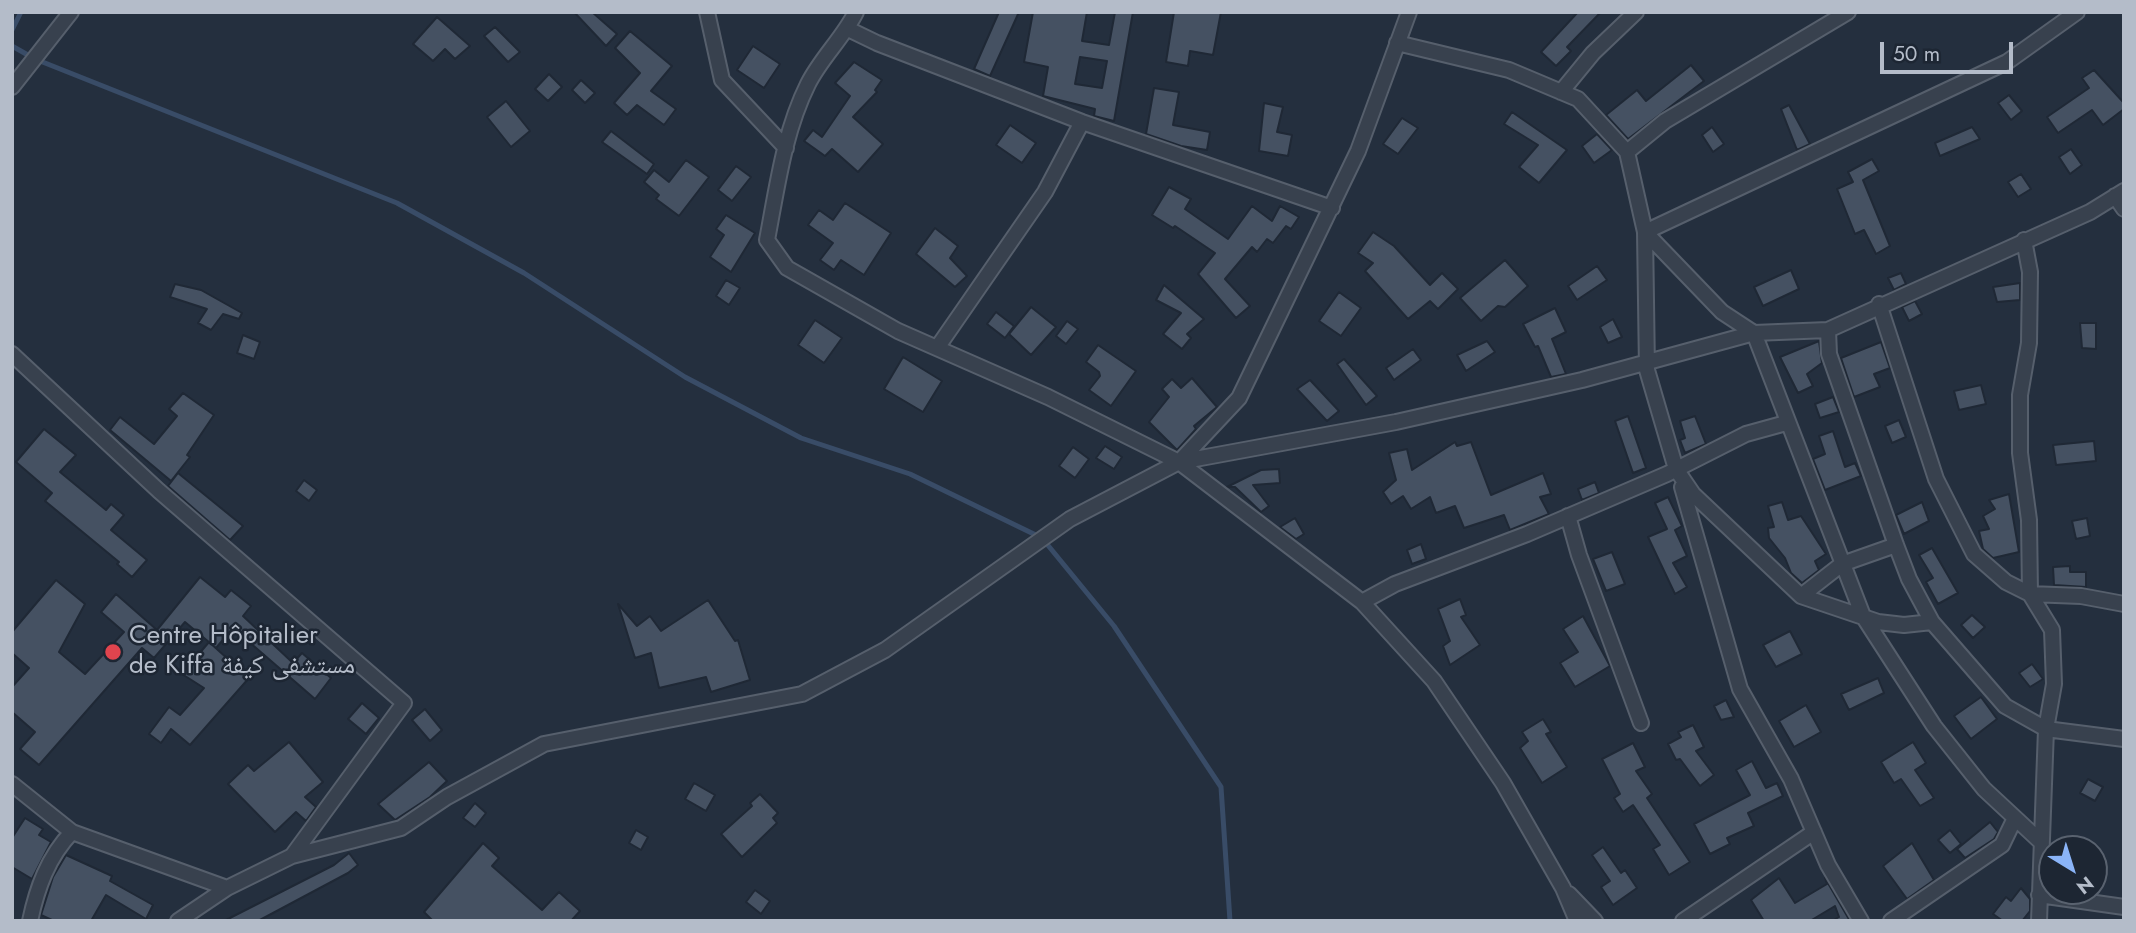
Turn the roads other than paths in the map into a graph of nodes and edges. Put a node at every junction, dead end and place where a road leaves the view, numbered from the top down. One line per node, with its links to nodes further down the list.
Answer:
1 (71, 12): 10 (street)
2 (707, 12): 13 (street)
3 (856, 12): 8 (street)
4 (1409, 12): 9 (street)
5 (1636, 12): 11 (street)
6 (1848, 12): 14 (street)
7 (2077, 12): 18 (street)
8 (848, 29): 12 (street); 13 (street)
9 (1397, 43): 11 (street); 16 (street)
10 (12, 88)
11 (1561, 92): 14 (street)
12 (1082, 122): 16 (street); 23 (street)
13 (786, 148): 23 (street)
14 (1627, 152): 18 (street)
15 (2120, 194): 17 (street); 19 (street)
16 (1332, 208): 27 (street)
17 (2124, 209)
18 (1645, 232): 22 (street); 25 (street)
19 (2024, 240): 20 (street); 32 (street)
20 (1879, 304): 21 (street); 32 (street)
21 (1828, 330): 22 (street); 30 (street)
22 (1754, 333): 25 (street); 26 (street)
23 (937, 348): 27 (street)
24 (12, 354): 47 (street)
25 (1647, 361): 27 (street); 28 (street)
26 (1786, 423): 28 (street); 31 (street)
27 (1179, 462): 34 (street); 47 (street)
28 (1676, 469): 29 (street); 33 (street); 44 (street)
29 (1567, 516): 34 (street); 38 (street)
30 (1896, 545): 31 (street); 37 (street)
31 (1842, 564): 33 (street); 36 (street)
32 (2029, 594): 35 (street); 39 (street)
33 (1801, 596): 36 (street)
34 (1362, 602): 49 (street)
35 (2124, 604)
36 (1863, 616): 37 (street); 42 (street)
37 (1932, 622): 39 (street)
38 (1641, 723)
39 (2046, 729): 40 (street); 45 (street)
40 (2124, 739)
41 (12, 784): 43 (street)
42 (2015, 818): 46 (street); 56 (street)
43 (72, 832): 48 (street); 50 (street)
44 (1814, 832): 54 (street); 55 (street)
45 (2041, 835)
46 (2038, 839)
47 (292, 856): 48 (street)
48 (227, 888): 51 (street)
49 (1563, 888): 52 (street); 53 (street)
50 (30, 921)
51 (178, 921)
52 (1577, 921)
53 (1595, 921)
54 (1683, 921)
55 (1861, 921)
56 (1891, 921)

